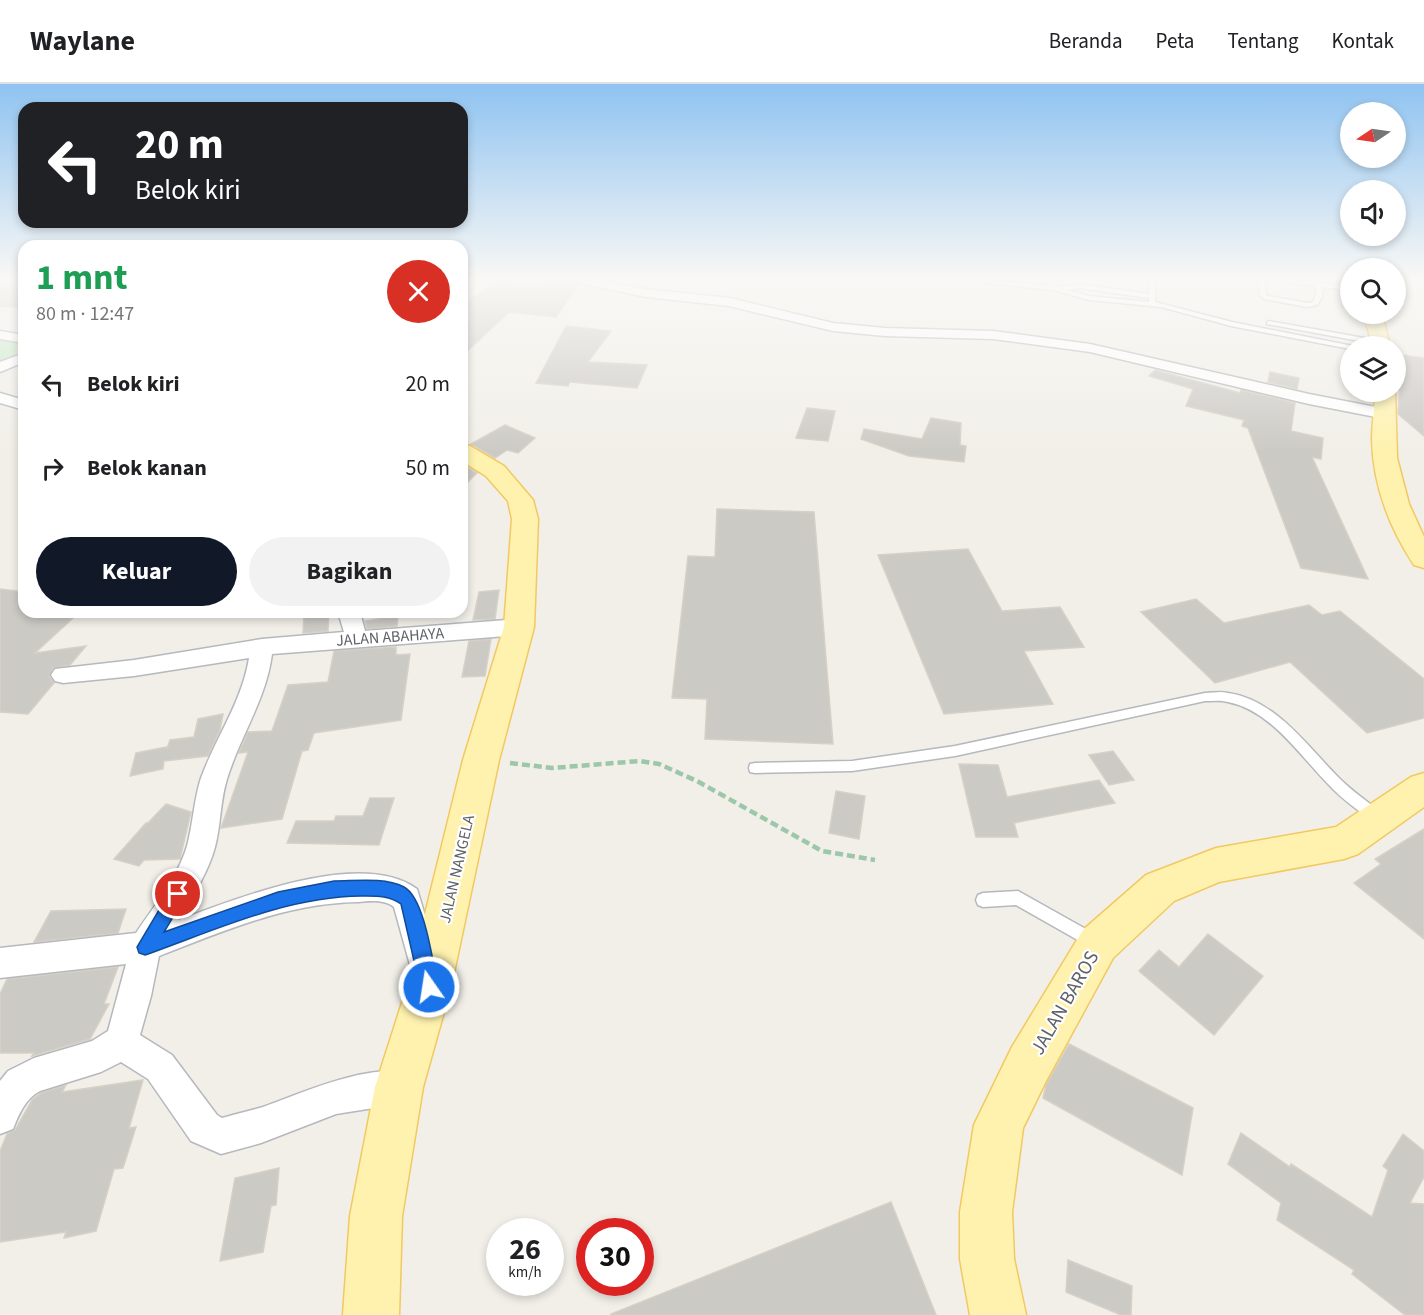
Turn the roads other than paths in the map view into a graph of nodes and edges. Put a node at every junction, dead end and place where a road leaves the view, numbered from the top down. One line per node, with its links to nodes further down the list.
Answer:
1 (1011, 337): 8 (street)
2 (1301, 337): 3 (lane)
3 (1340, 345)
4 (18, 360): 5 (street)
5 (0, 368)
6 (0, 398): 7 (street)
7 (18, 403)
8 (1386, 403): 10 (main road)
9 (468, 455): 12 (main road, JALAN NANGELA)
10 (1424, 559)
11 (351, 618): 13 (street)
12 (519, 627): 13 (street, JALAN ABAHAYA); 23 (main road, JALAN NANGELA)
13 (357, 640): 14 (street, JALAN ABAHAYA)
14 (262, 647): 15 (street, JALAN ABAHAYA); 21 (street)
15 (63, 675)
16 (755, 768): 18 (lane)
17 (1424, 788): 18 (main road, JALAN BAROS)
18 (1379, 819): 20 (main road, JALAN BAROS)
19 (983, 900): 20 (lane)
20 (1098, 944): 28 (main road, JALAN BAROS)
21 (145, 947): 22 (street); 23 (street); 24 (street)
22 (0, 963)
23 (429, 987): 25 (main road, JALAN NANGELA)
24 (121, 1042): 25 (street); 26 (street)
25 (399, 1087): 27 (main road, JALAN NANGELA)
26 (0, 1116)
27 (371, 1315)
28 (998, 1315)

